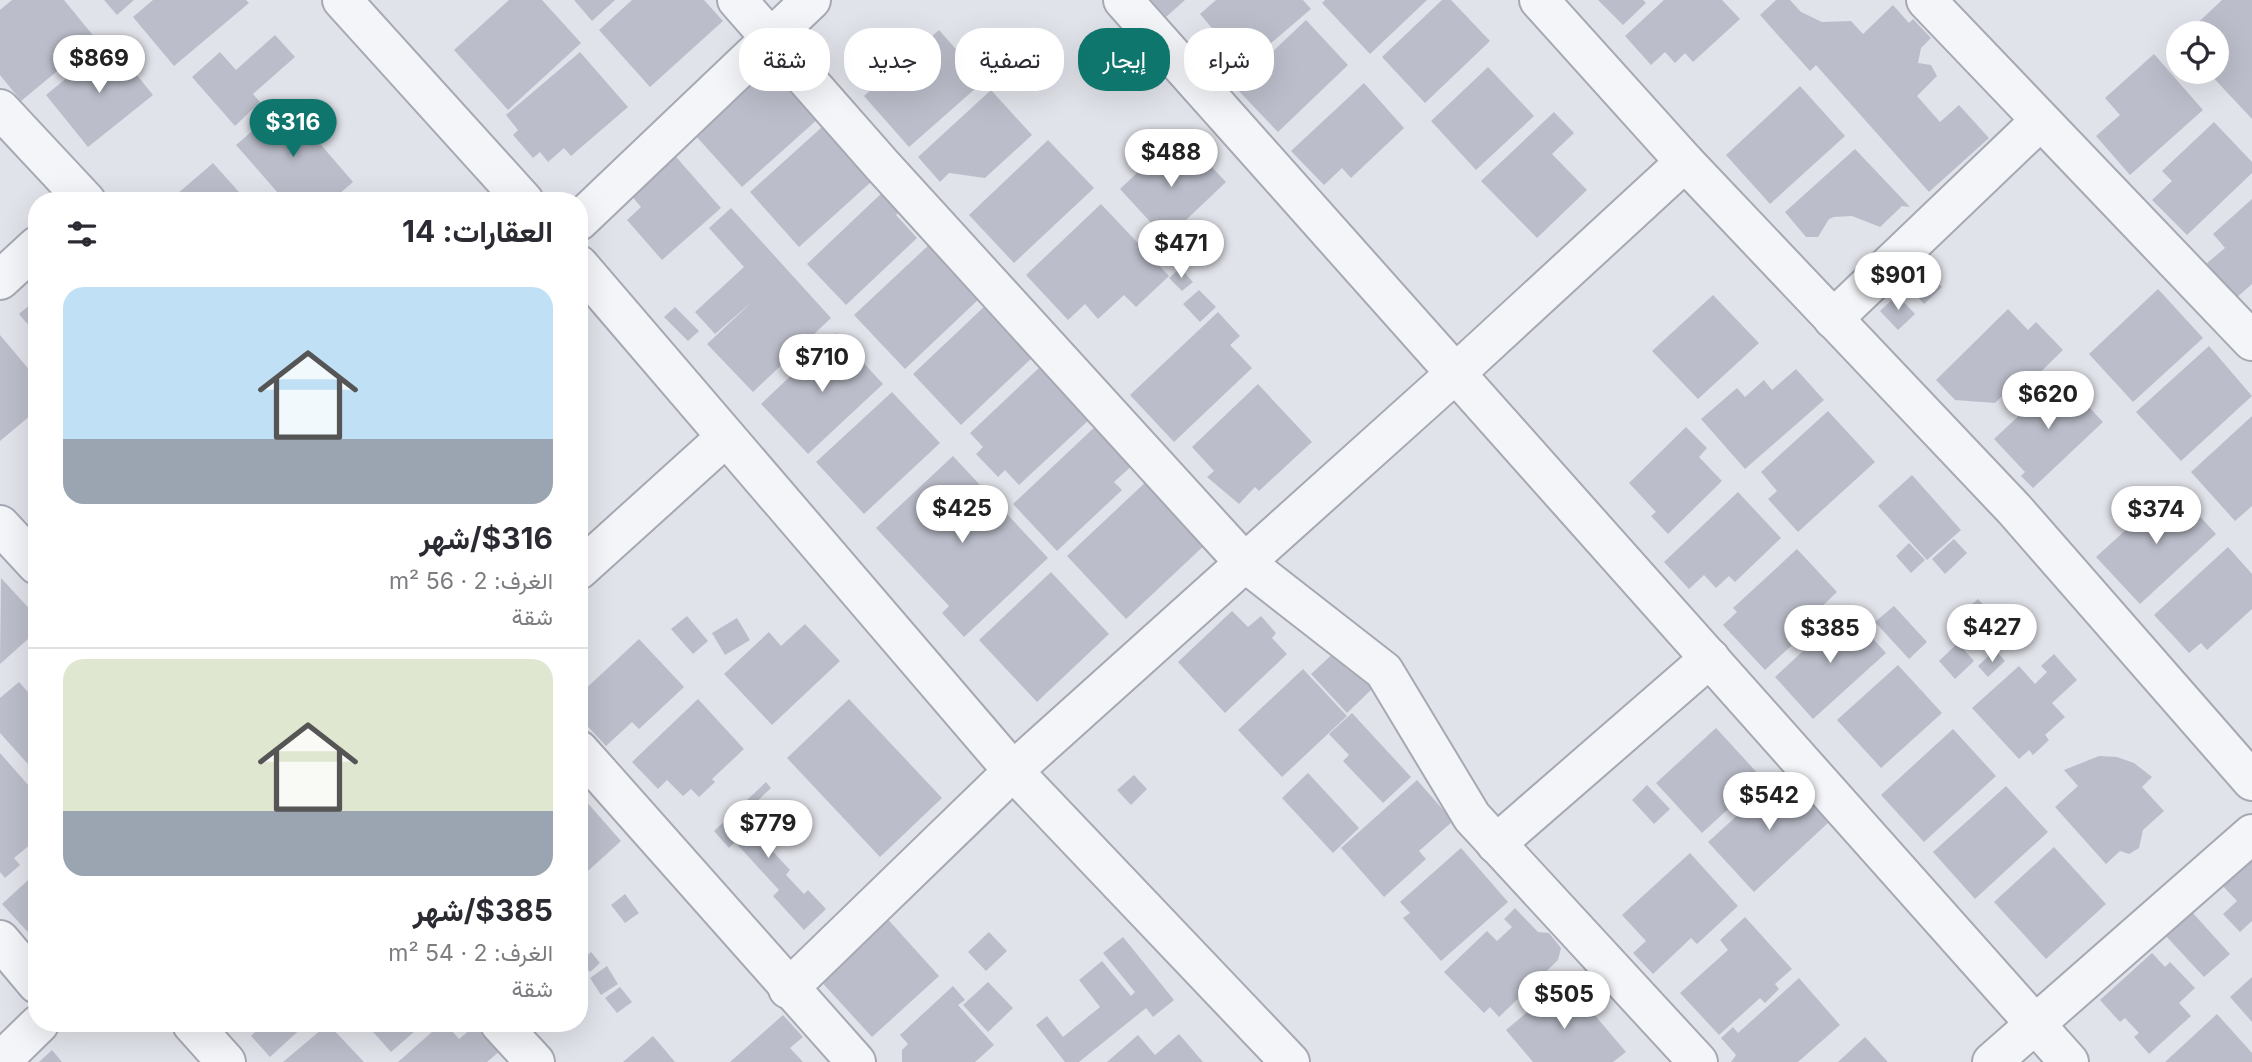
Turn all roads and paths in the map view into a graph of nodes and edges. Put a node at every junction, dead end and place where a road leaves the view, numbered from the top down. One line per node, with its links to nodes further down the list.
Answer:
1 (342, 0): 15 (street)
2 (737, 0): 7 (street)
3 (811, 0): 8 (street)
4 (1123, 0): 22 (street)
5 (1539, 0): 13 (street)
6 (1926, 0): 12 (street)
7 (763, 28)
8 (781, 28)
9 (739, 68): 16 (street)
10 (818, 91): 26 (street)
11 (0, 109): 14 (street)
12 (2039, 121): 20 (street); 21 (street)
13 (1685, 162): 20 (street); 22 (street)
14 (78, 192)
15 (516, 192)
16 (588, 211)
17 (28, 254): 19 (street)
18 (588, 276): 23 (street)
19 (0, 280)
20 (1833, 319): 31 (street)
21 (2252, 341)
22 (1457, 372): 26 (street); 28 (street)
23 (726, 437): 27 (street); 30 (street)
24 (0, 525): 25 (street)
25 (28, 555)
26 (1244, 561): 30 (street); 33 (street)
27 (588, 562)
28 (1710, 658): 33 (street); 37 (street)
29 (588, 760): 36 (street)
30 (1013, 771): 36 (street); 45 (street)
31 (2252, 781)
32 (2252, 834): 37 (street)
33 (1496, 844): 46 (street)
34 (0, 940): 35 (street)
35 (28, 973)
36 (788, 989): 44 (street)
37 (2035, 1025): 47 (street); 48 (street)
38 (31, 1032): 41 (street)
39 (199, 1032): 42 (street)
40 (507, 1032): 43 (street)
41 (0, 1062)
42 (226, 1062)
43 (535, 1062)
44 (856, 1062)
45 (1290, 1062)
46 (1698, 1062)
47 (1992, 1062)
48 (2069, 1062)

